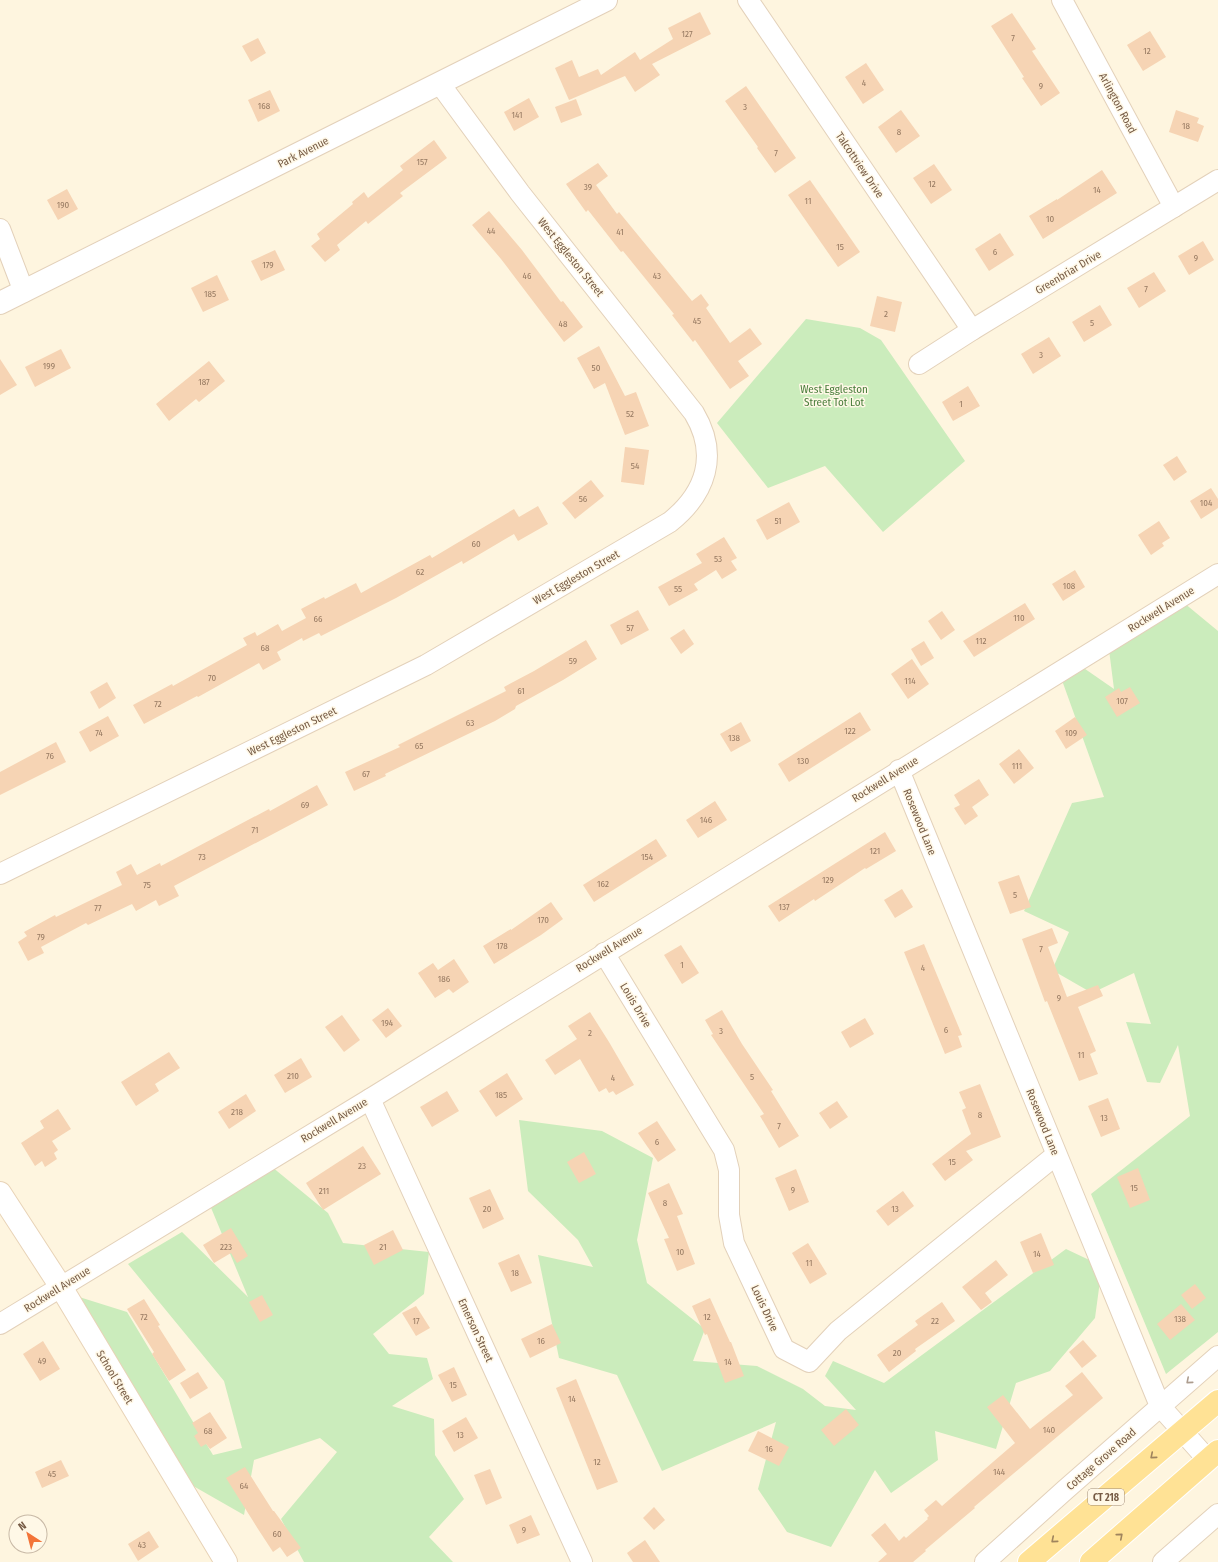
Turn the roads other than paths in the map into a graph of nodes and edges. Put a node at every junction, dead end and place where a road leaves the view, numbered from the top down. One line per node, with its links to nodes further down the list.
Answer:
1 (606, 0): 4 (street, Park Avenue)
2 (748, 0): 10 (street, Talcottview Drive)
3 (1062, 0): 6 (street, Arlington Road)
4 (440, 84): 8 (street, Park Avenue); 14 (street, West Eggleston Street)
5 (1218, 180): 6 (street, Greenbriar Drive)
6 (1174, 207): 10 (street, Greenbriar Drive)
7 (0, 229): 8 (street)
8 (24, 292): 9 (street, Park Avenue)
9 (0, 304)
10 (972, 330): 11 (street, Greenbriar Drive)
11 (919, 364)
12 (1218, 574): 13 (street, Rockwell Avenue)
13 (900, 770): 15 (street, Rockwell Avenue); 17 (street, Rosewood Lane)
14 (0, 874)
15 (604, 952): 16 (street, Rockwell Avenue); 17 (street, Louis Drive)
16 (370, 1099): 19 (street, Rockwell Avenue); 29 (street, Emerson Street)
17 (1056, 1155): 23 (street, Rosewood Lane)
18 (0, 1193): 19 (street, School Street)
19 (61, 1287): 20 (street, Rockwell Avenue); 28 (street, School Street)
20 (0, 1324)
21 (1218, 1356): 23 (street, Cottage Grove Road, one-way to 23)
22 (1218, 1401): 24 (main road, CT 218)
23 (1160, 1406): 24 (street, Rosewood Lane); 30 (street, Cottage Grove Road)
24 (1183, 1431): 25 (street, Rosewood Lane); 31 (main road, CT 218, one-way to 31)
25 (1213, 1455): 27 (main road, one-way to 25)
26 (1218, 1514): 32 (street)
27 (1094, 1561)
28 (226, 1562)
29 (582, 1562)
30 (985, 1562)
31 (1029, 1562)
32 (1163, 1562)

